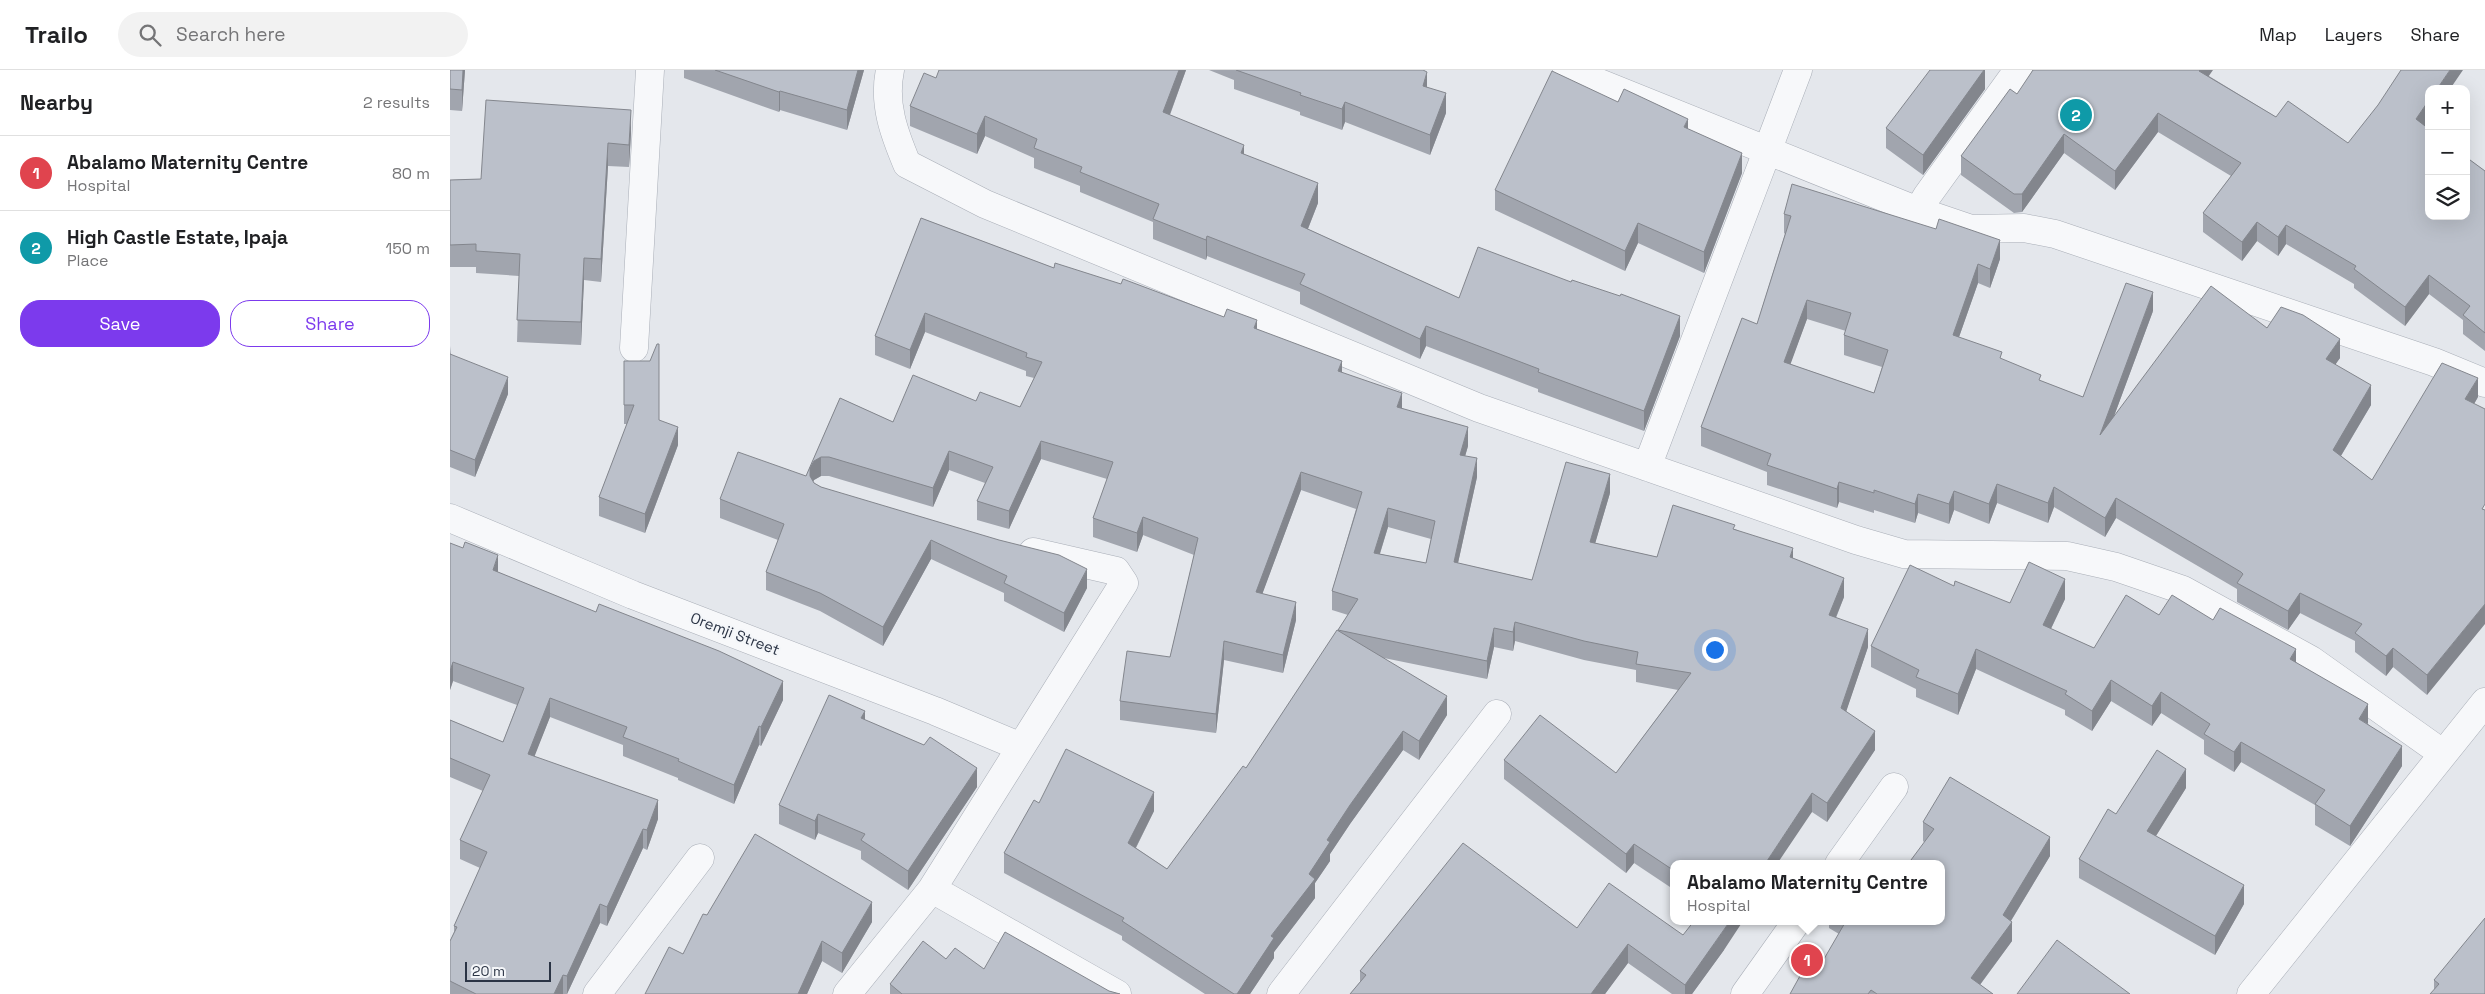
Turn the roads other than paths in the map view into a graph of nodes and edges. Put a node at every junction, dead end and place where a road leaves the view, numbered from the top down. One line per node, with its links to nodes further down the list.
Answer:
1 (650, 70): 8 (street)
2 (890, 70): 10 (street)
3 (1567, 70): 6 (street)
4 (1798, 70): 6 (street)
5 (2018, 70): 7 (street)
6 (1768, 150): 7 (street); 10 (street)
7 (1918, 211): 9 (street)
8 (634, 348)
9 (2485, 383)
10 (1647, 467): 16 (street)
11 (450, 518): 15 (street, Oremji Street)
12 (1012, 547): 15 (street)
13 (2485, 702): 16 (street)
14 (1497, 714): 25 (street)
15 (1021, 747): 20 (street)
16 (2442, 753): 27 (street)
17 (1894, 786): 19 (street)
18 (700, 858): 22 (street)
19 (1842, 860)
20 (932, 889): 23 (street); 24 (street)
21 (1794, 925): 26 (street)
22 (597, 994)
23 (847, 994)
24 (1117, 994)
25 (1281, 994)
26 (1745, 994)
27 (2251, 994)

